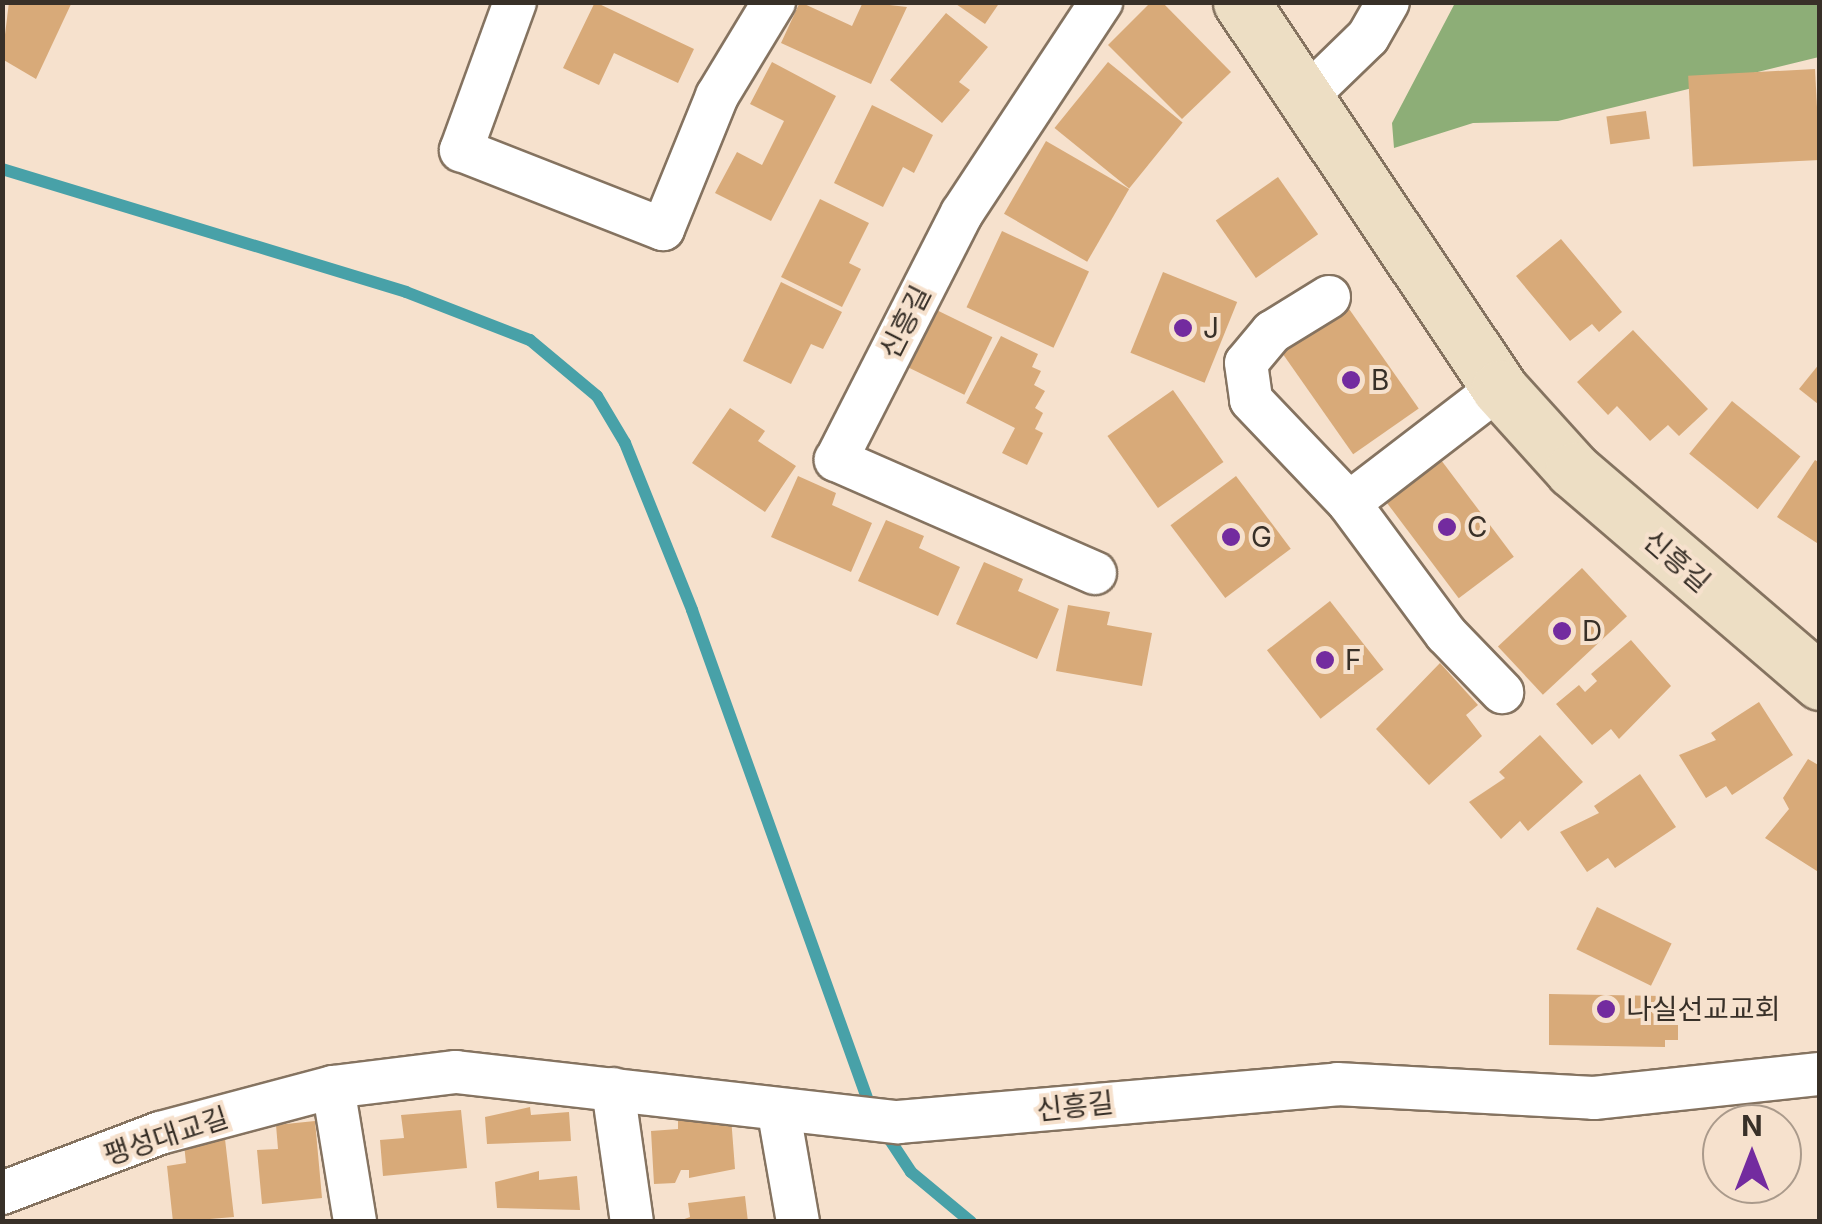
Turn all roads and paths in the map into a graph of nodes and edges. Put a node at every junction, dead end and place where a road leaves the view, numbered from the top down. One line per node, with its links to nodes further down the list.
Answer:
1 (514, 2): 2 (street)
2 (774, 2)
3 (1101, 2): 10 (street, 신흥길)
4 (1240, 2): 6 (street, 신흥길)
5 (1388, 2): 6 (street)
6 (1306, 97): 8 (street, 신흥길)
7 (1328, 297): 9 (street)
8 (1499, 388): 9 (street); 11 (street, 신흥길)
9 (1349, 504): 12 (street)
10 (1095, 574)
11 (1820, 682)
12 (1502, 692)
13 (1820, 1074): 16 (street, 신흥길)
14 (332, 1087): 15 (street, 신흥길); 17 (street, 팽성대교길); 18 (street)
15 (612, 1089): 16 (street, 신흥길); 19 (street)
16 (778, 1113): 20 (street)
17 (2, 1194)
18 (355, 1222)
19 (632, 1222)
20 (798, 1222)

